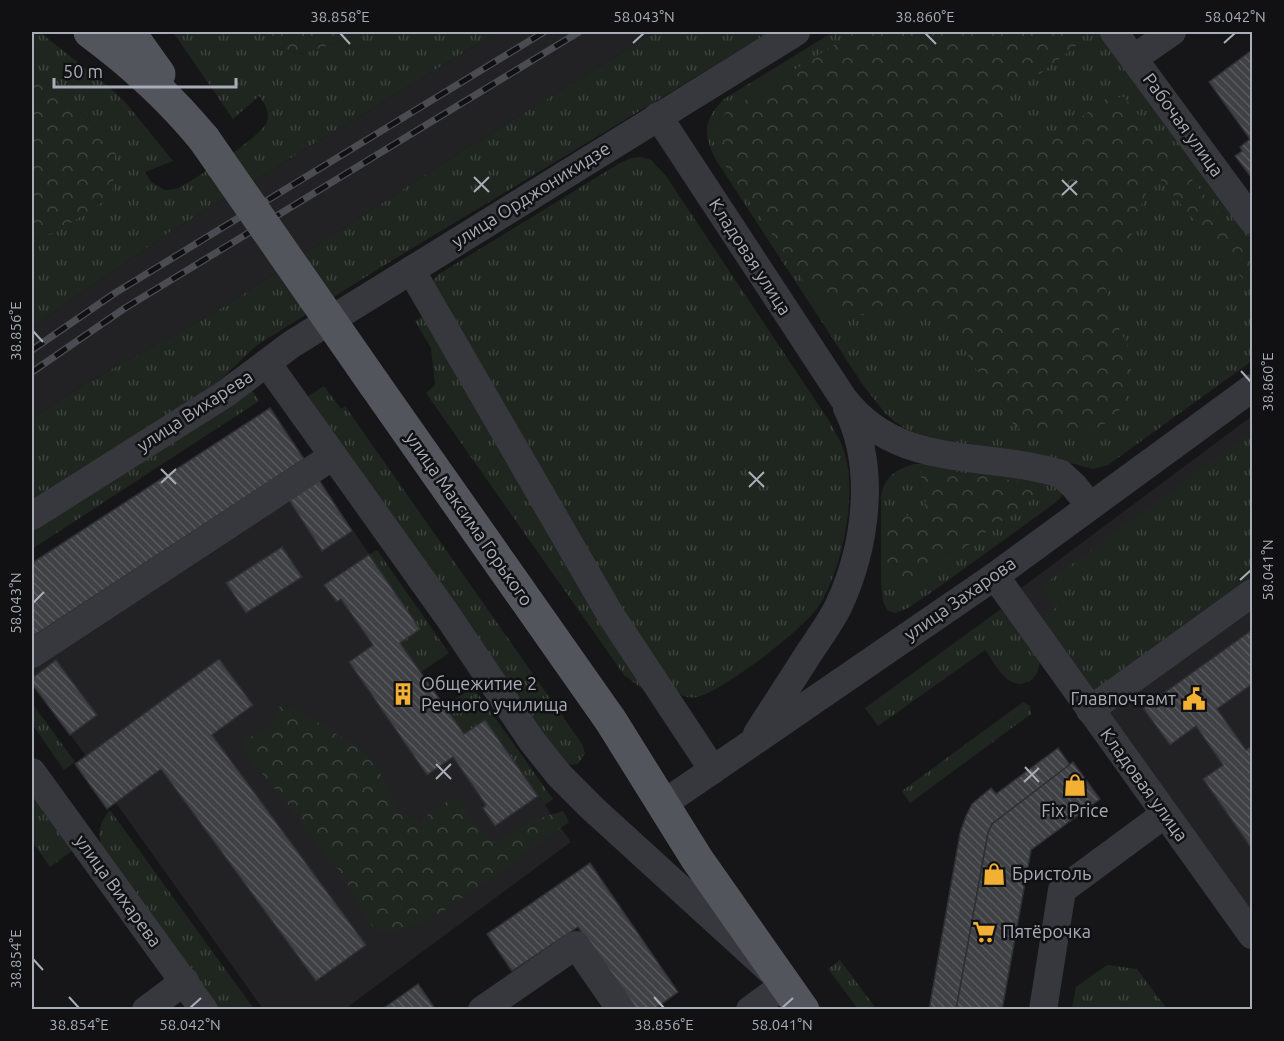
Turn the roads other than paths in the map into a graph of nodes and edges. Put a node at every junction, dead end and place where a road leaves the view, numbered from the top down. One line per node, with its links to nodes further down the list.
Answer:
1 (90, 32): 8 (main road)
2 (129, 32): 8 (main road, улица Максима Горького)
3 (796, 32): 7 (street, улица Орджоникидзе)
4 (1114, 32): 6 (street, Рабочая улица)
5 (1172, 32): 6 (street)
6 (1134, 58): 9 (street, Рабочая улица)
7 (658, 116): 10 (street, улица Орджоникидзе); 13 (street, Кладовая улица)
8 (204, 139): 26 (main road, улица Максима Горького, bridge)
9 (1252, 220)
10 (411, 270): 11 (street, улица Орджоникидзе); 24 (street)
11 (267, 363): 15 (street); 18 (street, улица Вихарева)
12 (1252, 387): 17 (street, улица Захарова)
13 (843, 398): 14 (street); 16 (street)
14 (931, 452): 16 (street); 17 (street)
15 (333, 456): 21 (street); 30 (street)
16 (864, 504): 23 (street)
17 (1090, 506): 19 (street, улица Захарова)
18 (32, 516)
19 (995, 576): 22 (street, Кладовая улица); 23 (street, улица Захарова)
20 (1252, 593): 22 (street)
21 (32, 654)
22 (1090, 710): 27 (street, Кладовая улица)
23 (750, 744): 24 (street, улица Захарова)
24 (713, 770): 26 (street, улица Захарова)
25 (32, 772): 29 (street, улица Вихарева)
26 (663, 804): 30 (main road, улица Максима Горького)
27 (1165, 814): 28 (street, Кладовая улица); 36 (street)
28 (1252, 935)
29 (185, 981): 31 (street); 32 (street, улица Вихарева)
30 (794, 997): 35 (street)
31 (146, 1010)
32 (204, 1010)
33 (482, 1010): 34 (street)
34 (621, 1010)
35 (750, 1010)
36 (1042, 1010)

